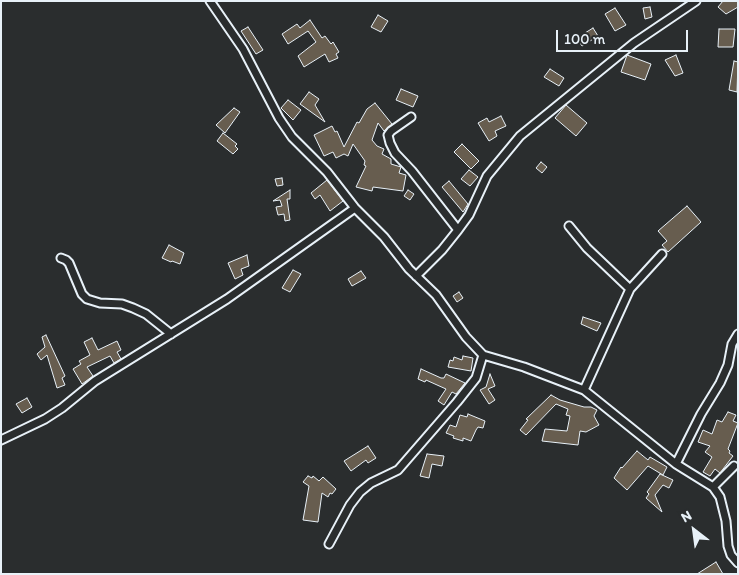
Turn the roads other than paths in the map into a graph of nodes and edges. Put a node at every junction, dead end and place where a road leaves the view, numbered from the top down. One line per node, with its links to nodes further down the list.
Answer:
1 (210, 1): 6 (street)
2 (682, 1): 4 (street)
3 (696, 1): 4 (street)
4 (684, 9): 8 (street)
5 (411, 117): 8 (street)
6 (355, 208): 11 (street); 13 (street)
7 (569, 226): 12 (street)
8 (458, 230): 11 (street)
9 (662, 254): 12 (street)
10 (61, 258): 13 (street)
11 (416, 276): 15 (street)
12 (630, 289): 16 (street)
13 (171, 334): 17 (street)
14 (738, 334): 18 (street)
15 (483, 355): 16 (street); 21 (street)
16 (584, 390): 18 (street)
17 (1, 440)
18 (676, 464): 20 (street)
19 (734, 466): 20 (street)
20 (713, 487): 22 (street)
21 (329, 544)
22 (738, 563)

